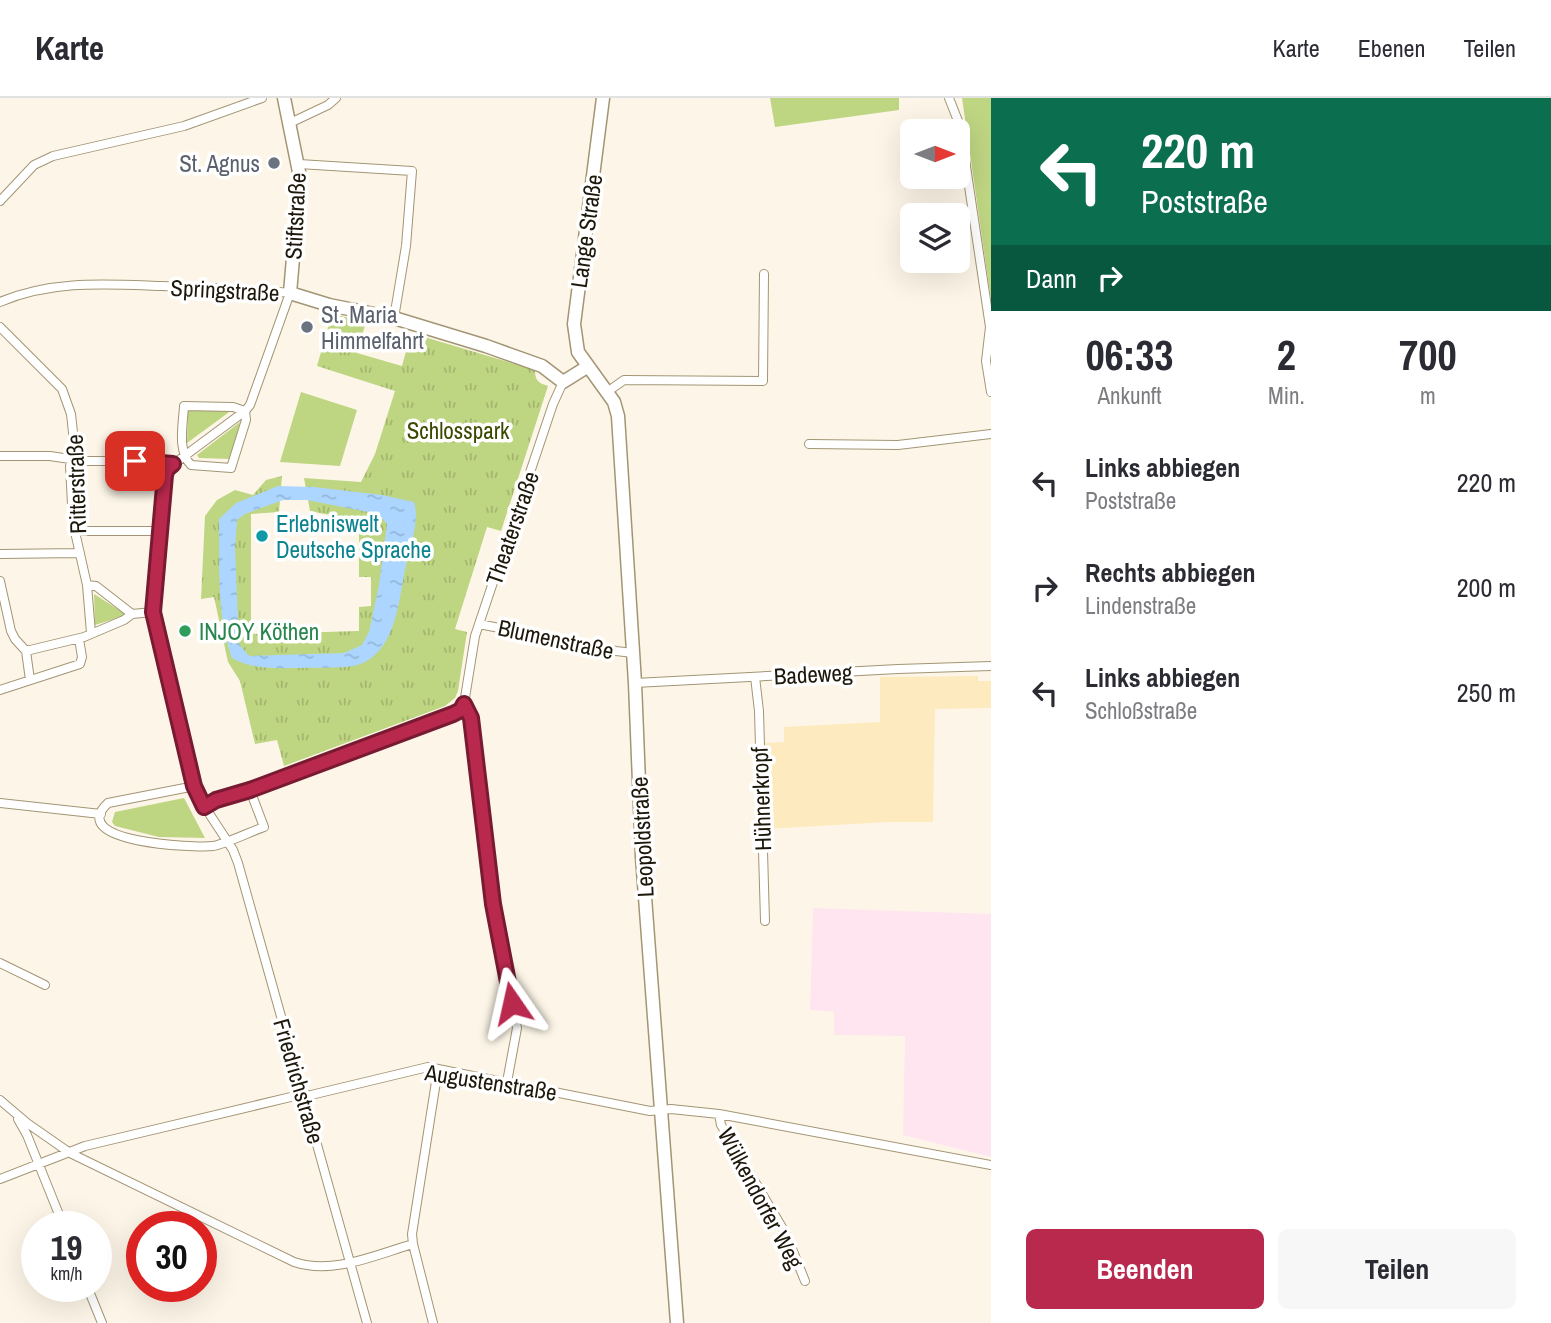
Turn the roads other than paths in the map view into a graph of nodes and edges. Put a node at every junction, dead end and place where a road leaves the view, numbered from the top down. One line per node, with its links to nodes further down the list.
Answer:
1 (262, 98): 8 (street)
2 (284, 98): 6 (main road, Stiftstraße)
3 (336, 98): 6 (street)
4 (603, 98): 14 (main road, Lange Straße)
5 (949, 98): 17 (street)
6 (290, 123): 7 (main road, Stiftstraße)
7 (299, 164): 10 (main road, Stiftstraße); 12 (street)
8 (0, 201)
9 (764, 274): 16 (street)
10 (290, 293): 11 (street, Springstraße); 12 (main road, Springstraße); 18 (street, Stiftstraße)
11 (0, 302)
12 (394, 318): 15 (main road, Springstraße)
13 (0, 327): 23 (street, Ritterstraße)
14 (585, 364): 15 (main road); 16 (main road, Leopoldstraße)
15 (563, 382): 33 (street, Theaterstraße)
16 (607, 392): 37 (main road, Leopoldstraße)
17 (991, 392)
18 (245, 411): 21 (street); 21 (street); 21 (street, Stiftstraße)
19 (991, 434): 20 (street)
20 (809, 444)
21 (184, 455): 24 (street)
22 (0, 456): 23 (street)
23 (74, 458): 24 (street); 25 (street, Ritterstraße)
24 (173, 464): 26 (street, Friedrichstraße)
25 (74, 531): 26 (street); 28 (street, Ritterstraße)
26 (162, 531): 31 (street, Friedrichstraße)
27 (0, 554): 28 (street)
28 (80, 554): 30 (street, Ritterstraße)
29 (0, 581): 36 (street)
30 (87, 585): 32 (street); 34 (street, Ritterstraße)
31 (153, 612): 32 (street); 44 (street, Friedrichstraße)
32 (132, 614): 34 (street)
33 (479, 624): 37 (street, Blumenstraße); 43 (street, Theaterstraße)
34 (91, 633): 35 (street)
35 (79, 639): 36 (street); 40 (street)
36 (26, 651): 40 (street)
37 (633, 653): 41 (main road, Leopoldstraße)
38 (991, 666): 39 (street, Badeweg)
39 (755, 677): 41 (street, Badeweg); 50 (street, Hühnerkropf)
40 (30, 680): 42 (street)
41 (635, 683): 57 (main road, Leopoldstraße)
42 (0, 690)
43 (464, 704): 45 (street); 54 (street)
44 (194, 786): 47 (street, Friedrichstraße); 48 (street)
45 (250, 790): 47 (street); 49 (street)
46 (0, 803): 48 (street)
47 (204, 807): 49 (street, Friedrichstraße)
48 (101, 814): 49 (street)
49 (227, 841): 55 (street, Friedrichstraße)
50 (765, 921)
51 (0, 963): 52 (street)
52 (45, 985)
53 (438, 1069): 54 (street, Augustenstraße); 55 (street, Augustenstraße); 65 (street)
54 (508, 1082): 57 (street, Augustenstraße)
55 (303, 1095): 60 (street, Augustenstraße); 66 (street, Friedrichstraße)
56 (0, 1100): 58 (street)
57 (661, 1110): 59 (street, Augustenstraße); 72 (main road, Leopoldstraße)
58 (12, 1111): 60 (street); 61 (street)
59 (719, 1114): 62 (street, Augustenstraße); 67 (street, Wülkendorfer Weg)
60 (71, 1153): 61 (street, Augustenstraße); 66 (street)
61 (39, 1164): 63 (street, Augustenstraße); 64 (street)
62 (991, 1165)
63 (0, 1179)
64 (58, 1211)
65 (413, 1244): 66 (street); 71 (street)
66 (350, 1263): 70 (street, Friedrichstraße)
67 (805, 1281)
68 (94, 1302): 69 (street)
69 (102, 1323)
70 (367, 1323)
71 (433, 1323)
72 (677, 1323)

